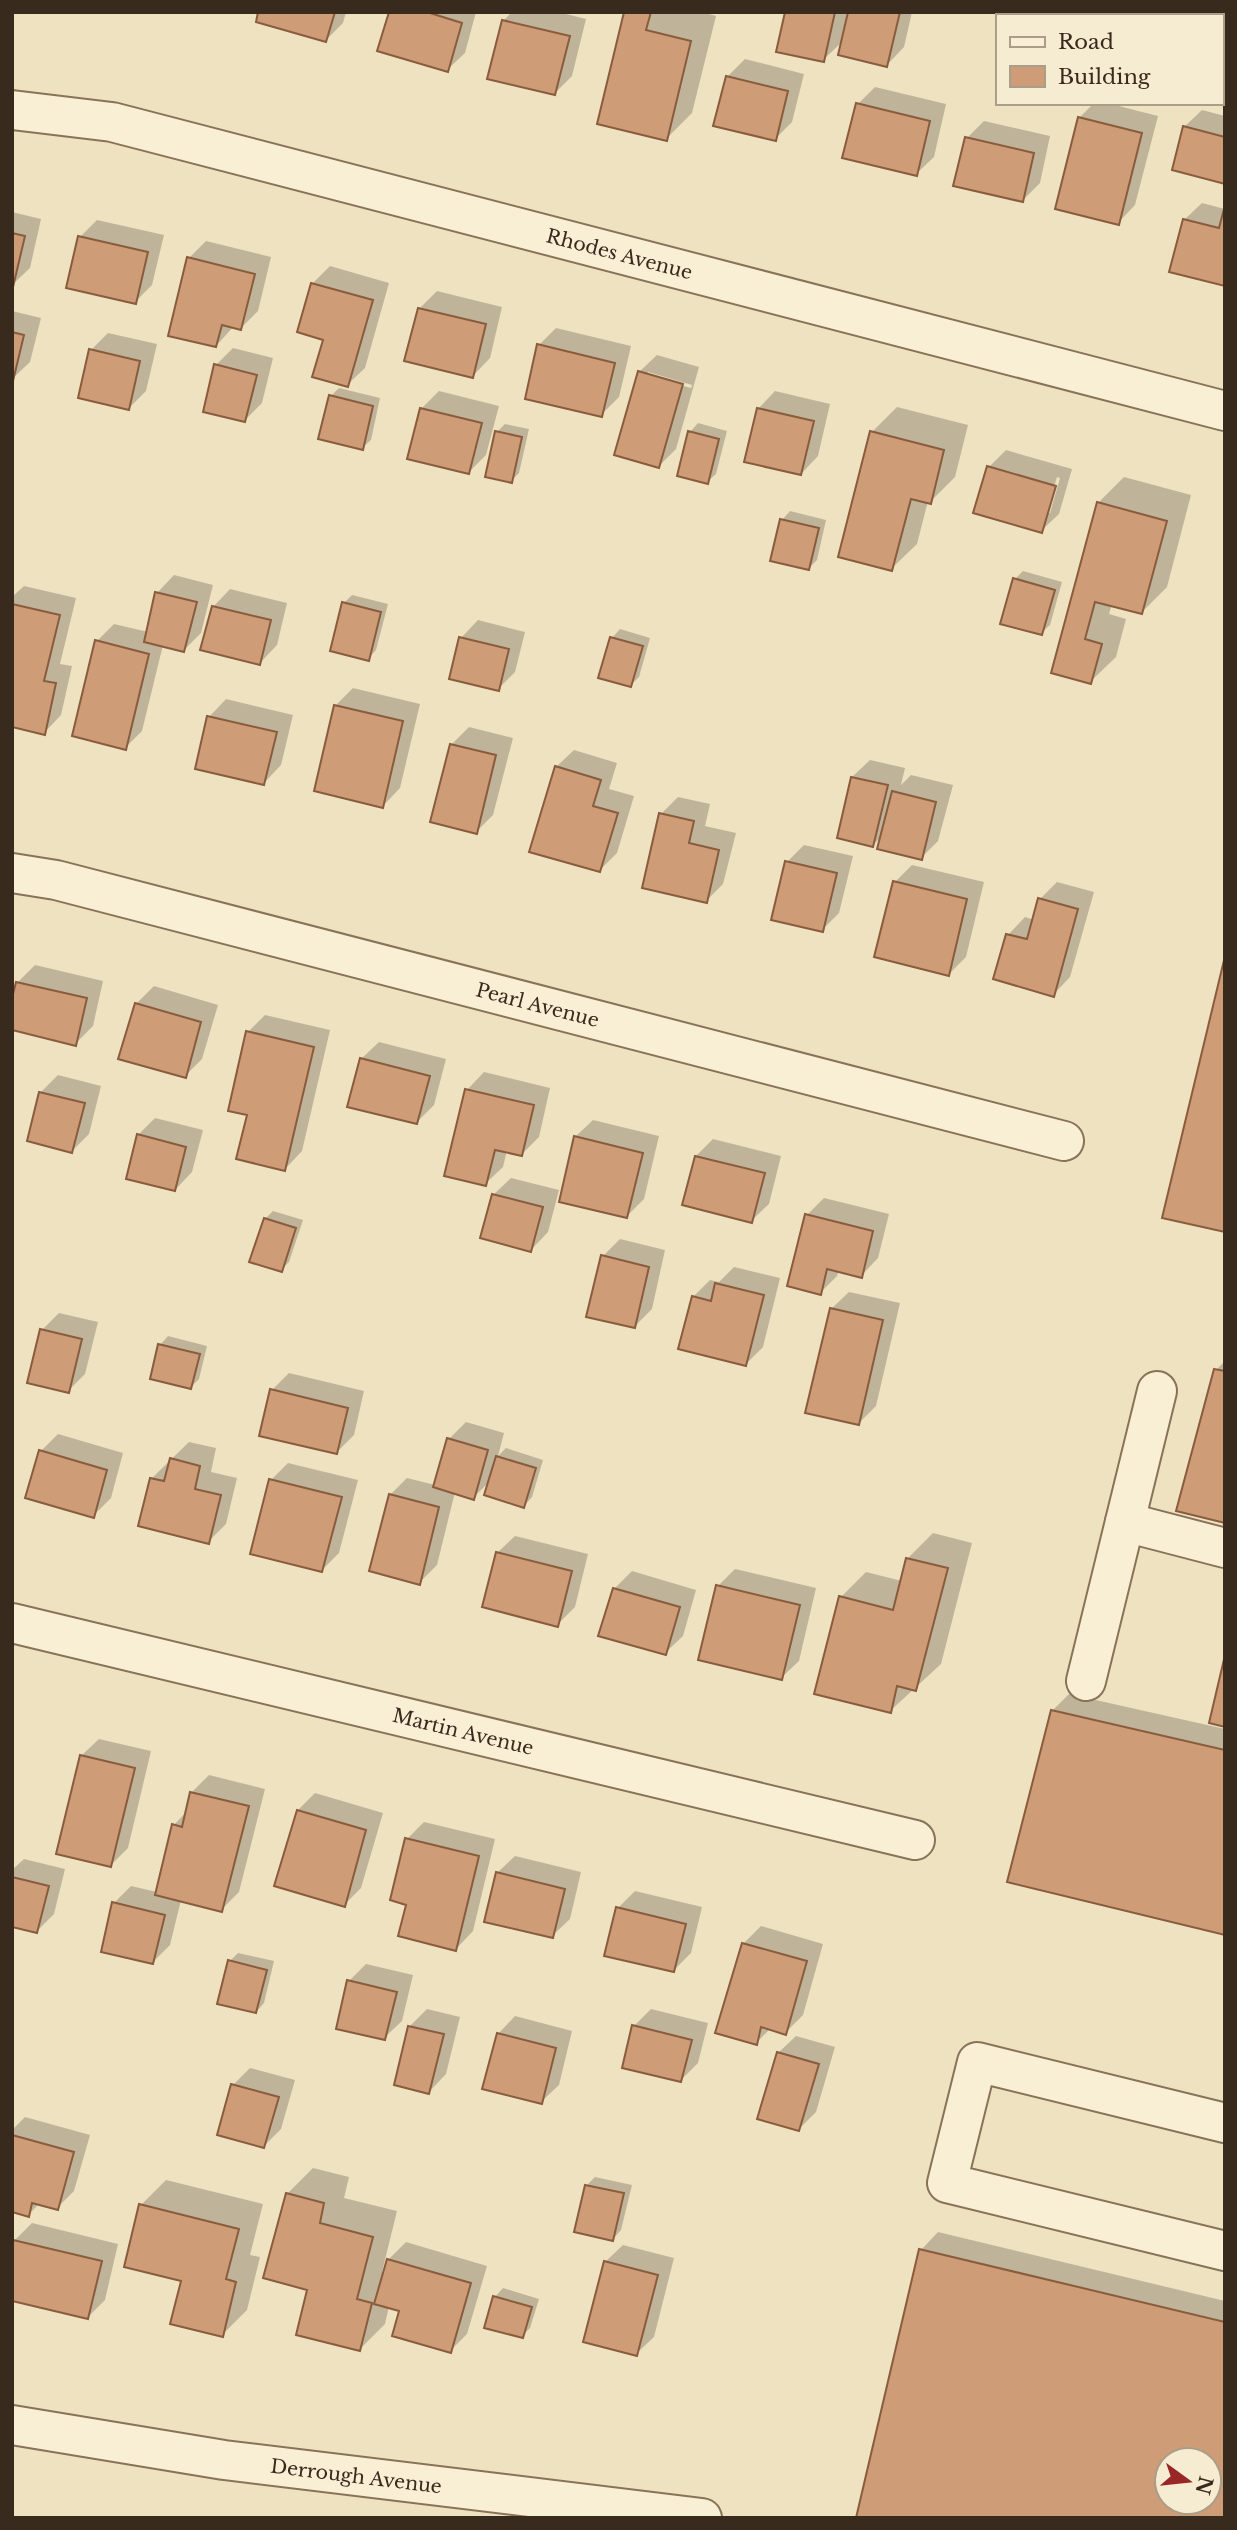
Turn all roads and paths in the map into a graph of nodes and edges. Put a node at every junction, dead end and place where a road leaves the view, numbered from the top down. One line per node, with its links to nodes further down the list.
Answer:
1 (12, 110): 2 (street, Rhodes Avenue)
2 (1225, 411)
3 (12, 873): 4 (street, Pearl Avenue)
4 (1064, 1141)
5 (1157, 1391): 6 (street)
6 (1125, 1522): 7 (street); 9 (street)
7 (1225, 1548)
8 (12, 1623): 10 (street, Martin Avenue)
9 (1086, 1681)
10 (915, 1840)
11 (1225, 2123): 12 (street)
12 (1225, 2251)
13 (12, 2426): 14 (street, Derrough Avenue)
14 (702, 2518)

